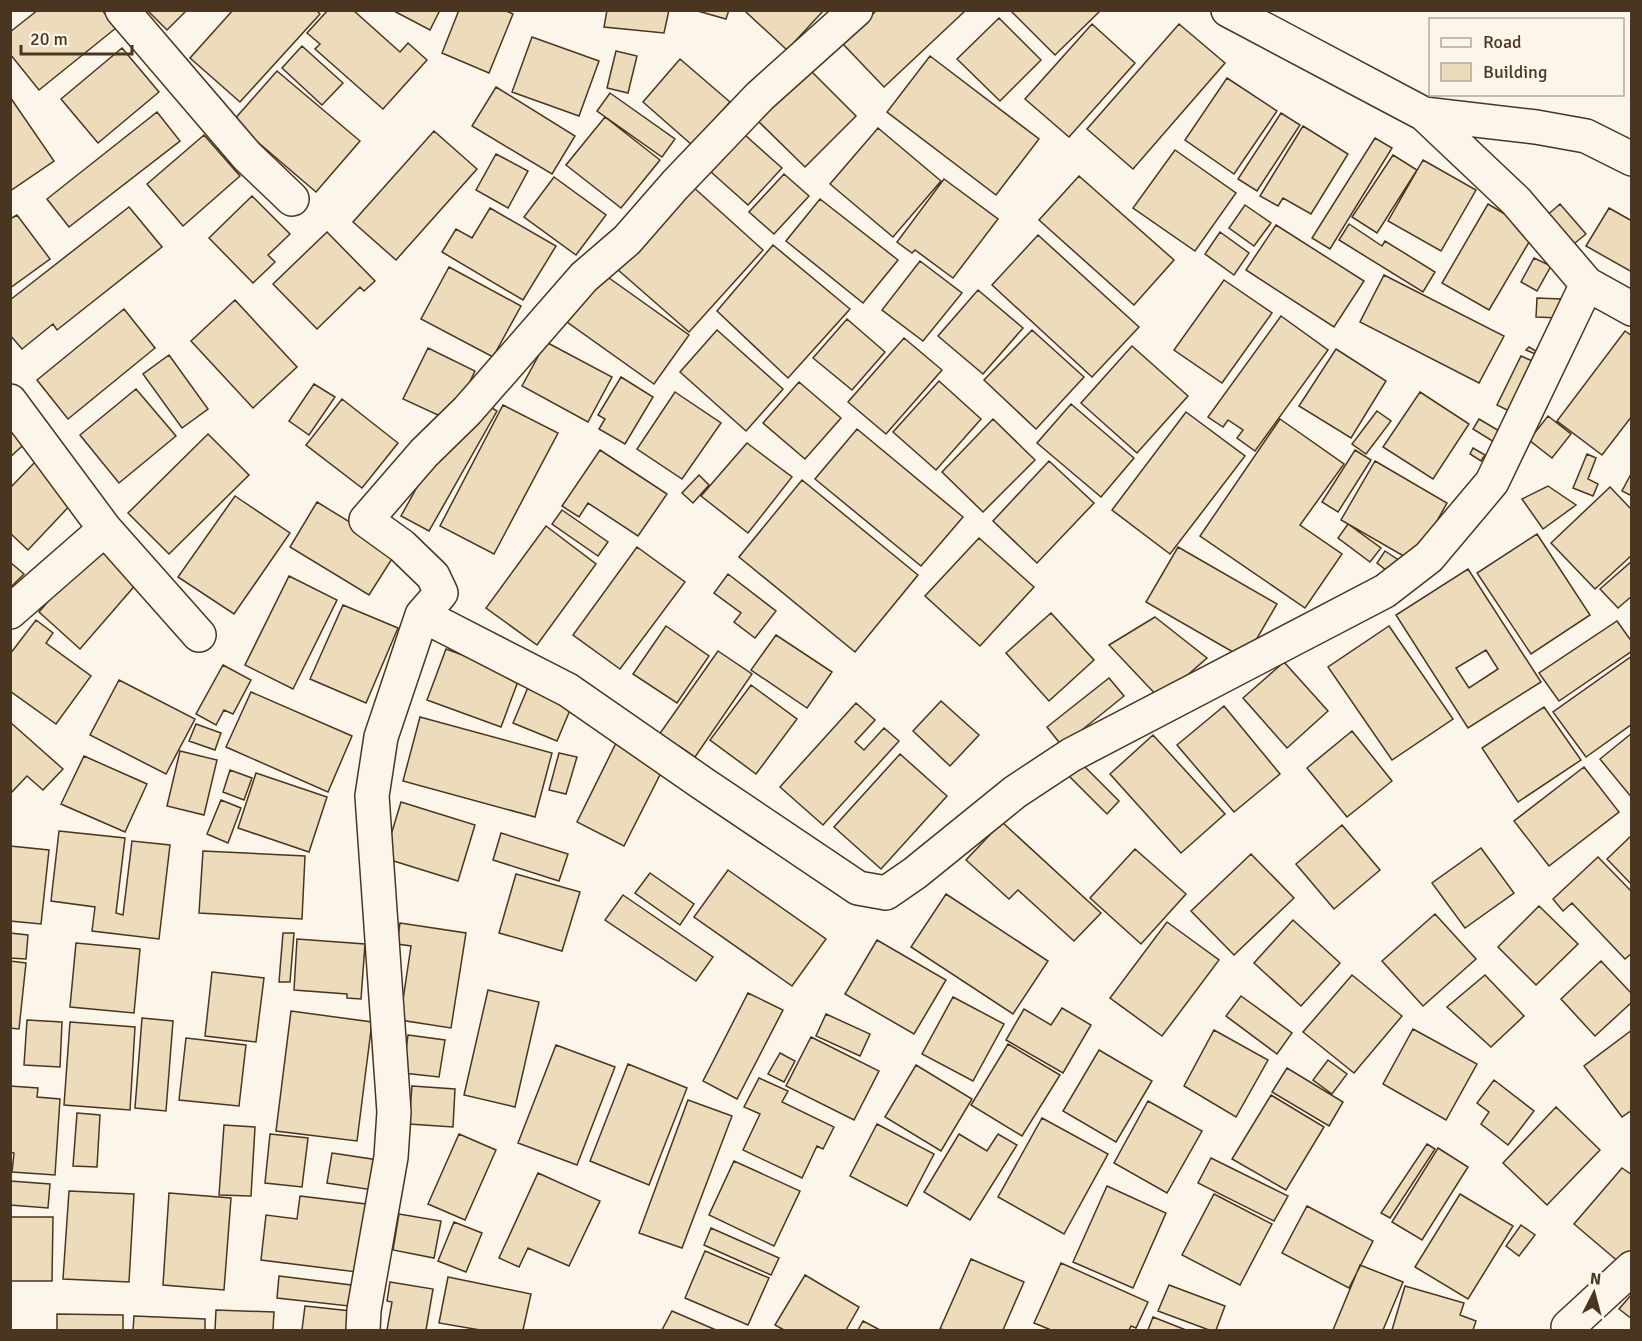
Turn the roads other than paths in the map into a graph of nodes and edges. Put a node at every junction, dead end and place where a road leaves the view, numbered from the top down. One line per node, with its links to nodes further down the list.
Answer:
1 (122, 10): 6 (street)
2 (856, 10): 12 (street)
3 (1228, 10): 4 (street)
4 (1425, 114): 5 (street); 7 (street)
5 (1632, 159)
6 (292, 198)
7 (1587, 284): 8 (street); 12 (street)
8 (1632, 309)
9 (10, 401): 10 (street)
10 (105, 529): 11 (street); 13 (street)
11 (10, 612)
12 (422, 615): 16 (street)
13 (199, 635)
14 (1632, 1268): 15 (street)
15 (1568, 1326)
16 (363, 1330)

